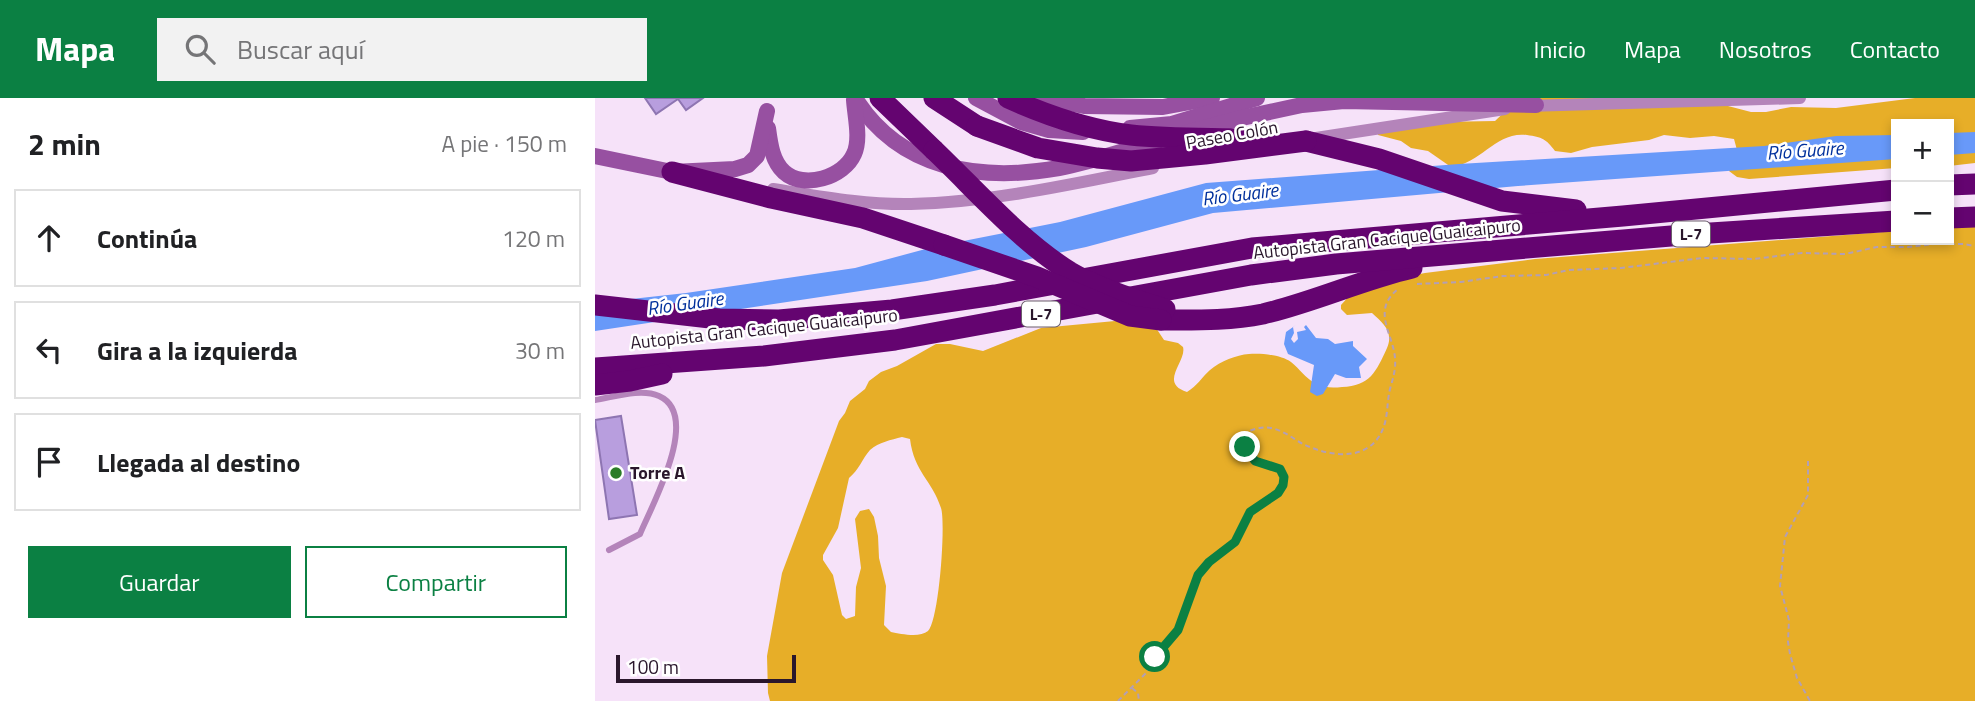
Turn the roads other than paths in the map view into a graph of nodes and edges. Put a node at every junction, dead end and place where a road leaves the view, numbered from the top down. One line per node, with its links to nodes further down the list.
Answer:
1 (854, 98): 10 (main road); 11 (main road)
2 (880, 98): 24 (highway, bridge)
3 (934, 98): 12 (highway, bridge)
4 (976, 98): 8 (main road)
5 (1008, 98): 12 (highway, bridge)
6 (1043, 98): 7 (main road)
7 (1212, 98)
8 (1257, 98)
9 (1800, 98): 11 (street, Paseo Colón)
10 (767, 105): 14 (main road)
11 (1536, 105): 14 (street, Paseo Colón)
12 (1306, 141): 18 (highway)
13 (595, 156): 14 (main road)
14 (672, 172): 24 (highway, bridge)
15 (1975, 184): 16 (highway)
16 (1954, 186)
17 (1891, 190): 18 (highway, Autopista Gran Cacique Guaicaipuro / L-7)
18 (1623, 216): 23 (highway, Autopista Gran Cacique Guaicaipuro / L-7)
19 (1975, 217): 20 (highway)
20 (1954, 218)
21 (1891, 221): 22 (highway, Autopista Gran Cacique Guaicaipuro / L-7)
22 (1486, 252): 24 (highway); 25 (highway, Autopista Gran Cacique Guaicaipuro / L-7)
23 (595, 305)
24 (1163, 314)
25 (718, 360): 26 (highway, Autopista Gran Cacique Guaicaipuro / L-7); 27 (highway)
26 (595, 368)
27 (595, 385)
28 (595, 400): 29 (lane)
29 (609, 550)

